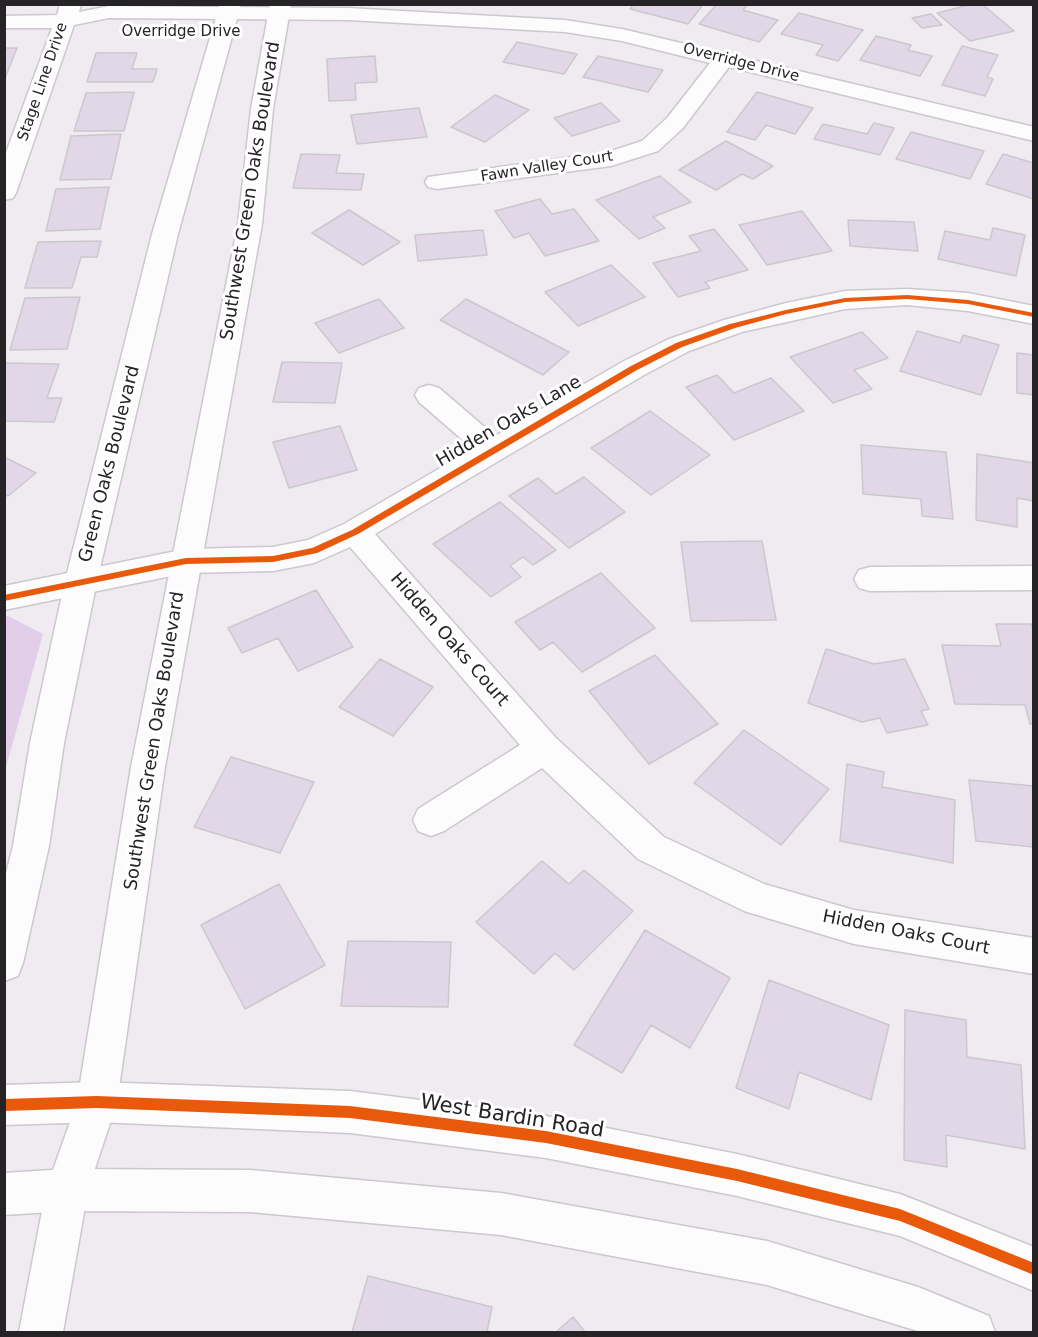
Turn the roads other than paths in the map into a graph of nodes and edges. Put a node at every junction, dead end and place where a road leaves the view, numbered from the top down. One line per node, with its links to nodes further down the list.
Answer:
1 (445, 12): 4 (street, Overridge Drive); 6 (street, Overridge Drive)
2 (67, 13): 3 (street, Overridge Drive); 5 (street, Overridge Drive); 8 (street, Stage Line Drive)
3 (227, 17): 4 (street, Overridge Drive); 18 (street, Green Oaks Boulevard)
4 (279, 17): 15 (street, Southwest Green Oaks Boulevard)
5 (4, 22)
6 (724, 59): 7 (street, Overridge Drive); 9 (street, Fawn Valley Court)
7 (1031, 126)
8 (10, 165): 10 (street, Stage Line Drive)
9 (437, 182)
10 (4, 193)
11 (1034, 315): 13 (street, Hidden Oaks Lane)
12 (429, 394): 13 (street, Hidden Oaks Lane)
13 (494, 451): 14 (street, Hidden Oaks Lane)
14 (355, 531): 15 (street, Hidden Oaks Lane); 20 (street, Hidden Oaks Court)
15 (186, 561): 18 (street, Hidden Oaks Lane); 24 (street, Southwest Green Oaks Boulevard)
16 (1034, 578): 17 (street)
17 (870, 579)
18 (81, 581): 19 (street, Hidden Oaks Lane); 23 (street, Green Oaks Boulevard)
19 (4, 598)
20 (544, 748): 21 (street); 22 (street, Hidden Oaks Court)
21 (430, 820)
22 (1034, 956)
23 (4, 963)
24 (97, 1102): 25 (street, West Bardin Road); 26 (street, Southwest Green Oaks Boulevard); 28 (street, West Bardin Road)
25 (4, 1105)
26 (67, 1190): 27 (street); 29 (street, Southwest Green Oaks Boulevard); 30 (street)
27 (4, 1194)
28 (1034, 1269)
29 (41, 1332)
30 (973, 1332)

